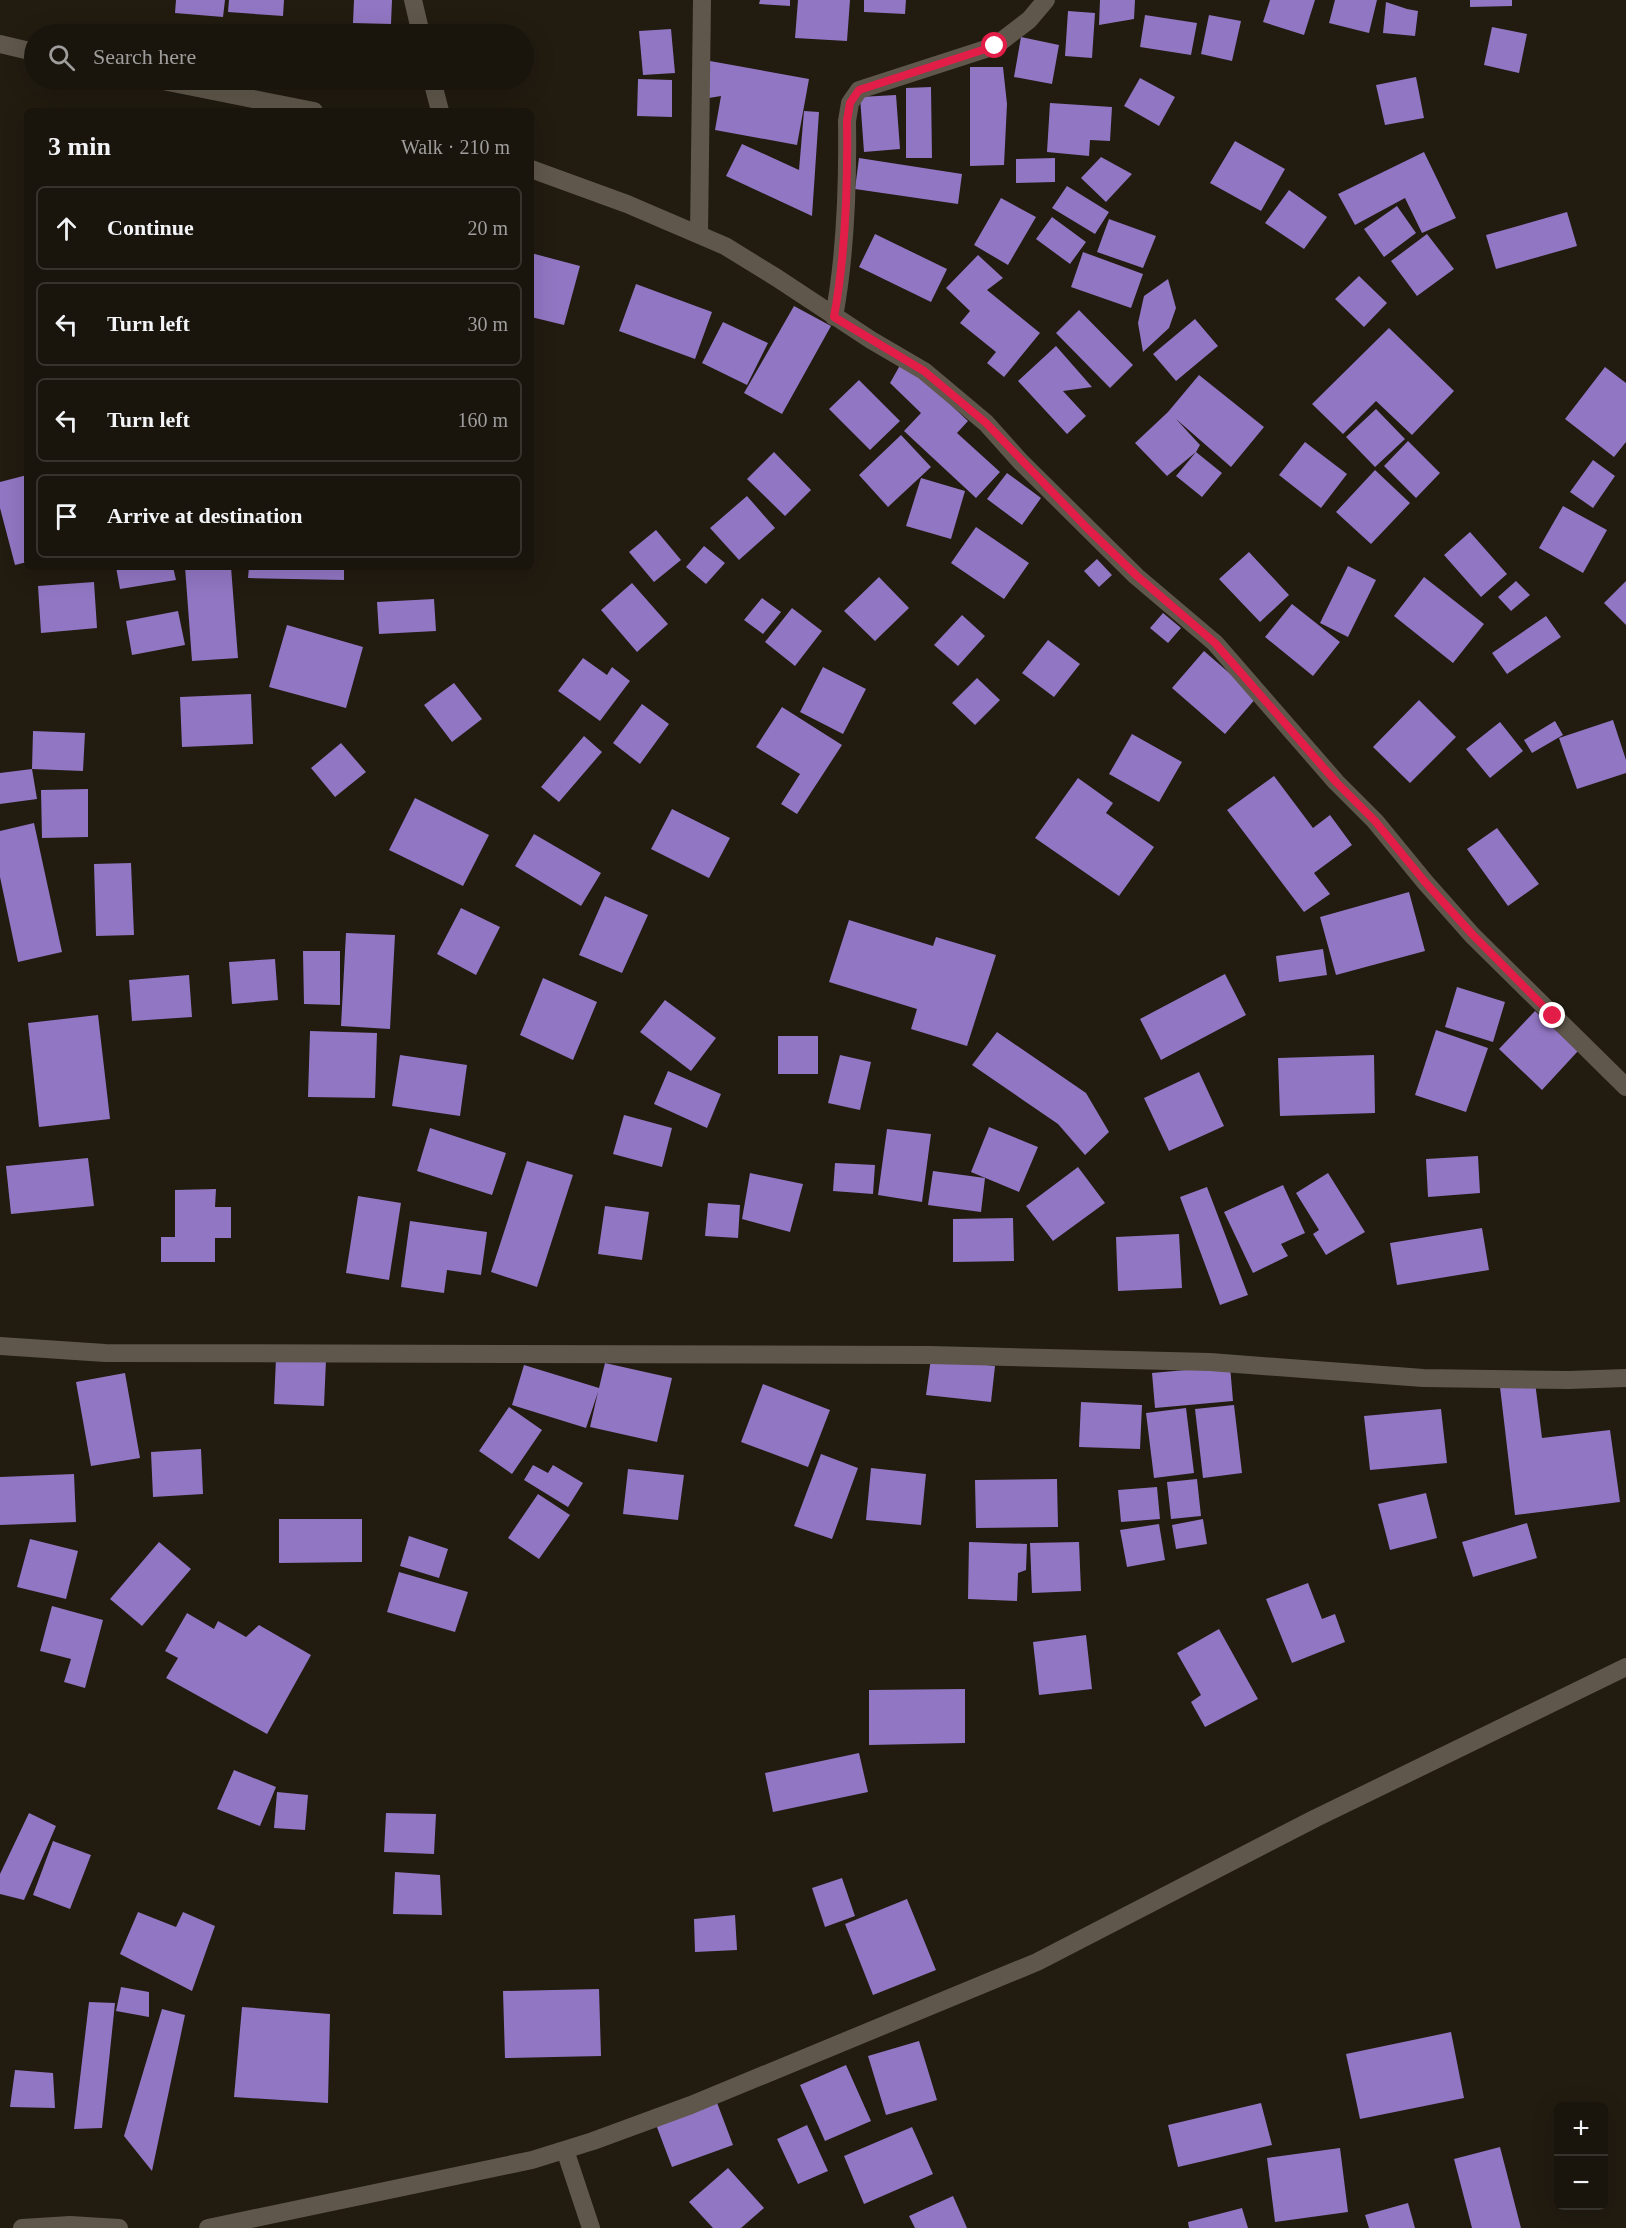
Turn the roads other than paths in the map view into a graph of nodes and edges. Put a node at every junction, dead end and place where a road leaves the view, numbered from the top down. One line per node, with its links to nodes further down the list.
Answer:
1 (413, 0): 4 (street)
2 (702, 0): 12 (street)
3 (1046, 0): 13 (street)
4 (419, 24)
5 (0, 44): 6 (street)
6 (24, 50)
7 (208, 90): 9 (street)
8 (435, 90): 10 (street)
9 (299, 108)
10 (439, 108)
11 (534, 170): 12 (street)
12 (699, 234): 13 (street)
13 (834, 317): 14 (street)
14 (1626, 1088)
15 (0, 1346): 16 (street)
16 (1626, 1378)
17 (1626, 1667): 18 (street)
18 (565, 2150): 21 (street); 22 (street)
19 (22, 2228): 20 (street)
20 (119, 2228)
21 (208, 2228)
22 (591, 2228)

